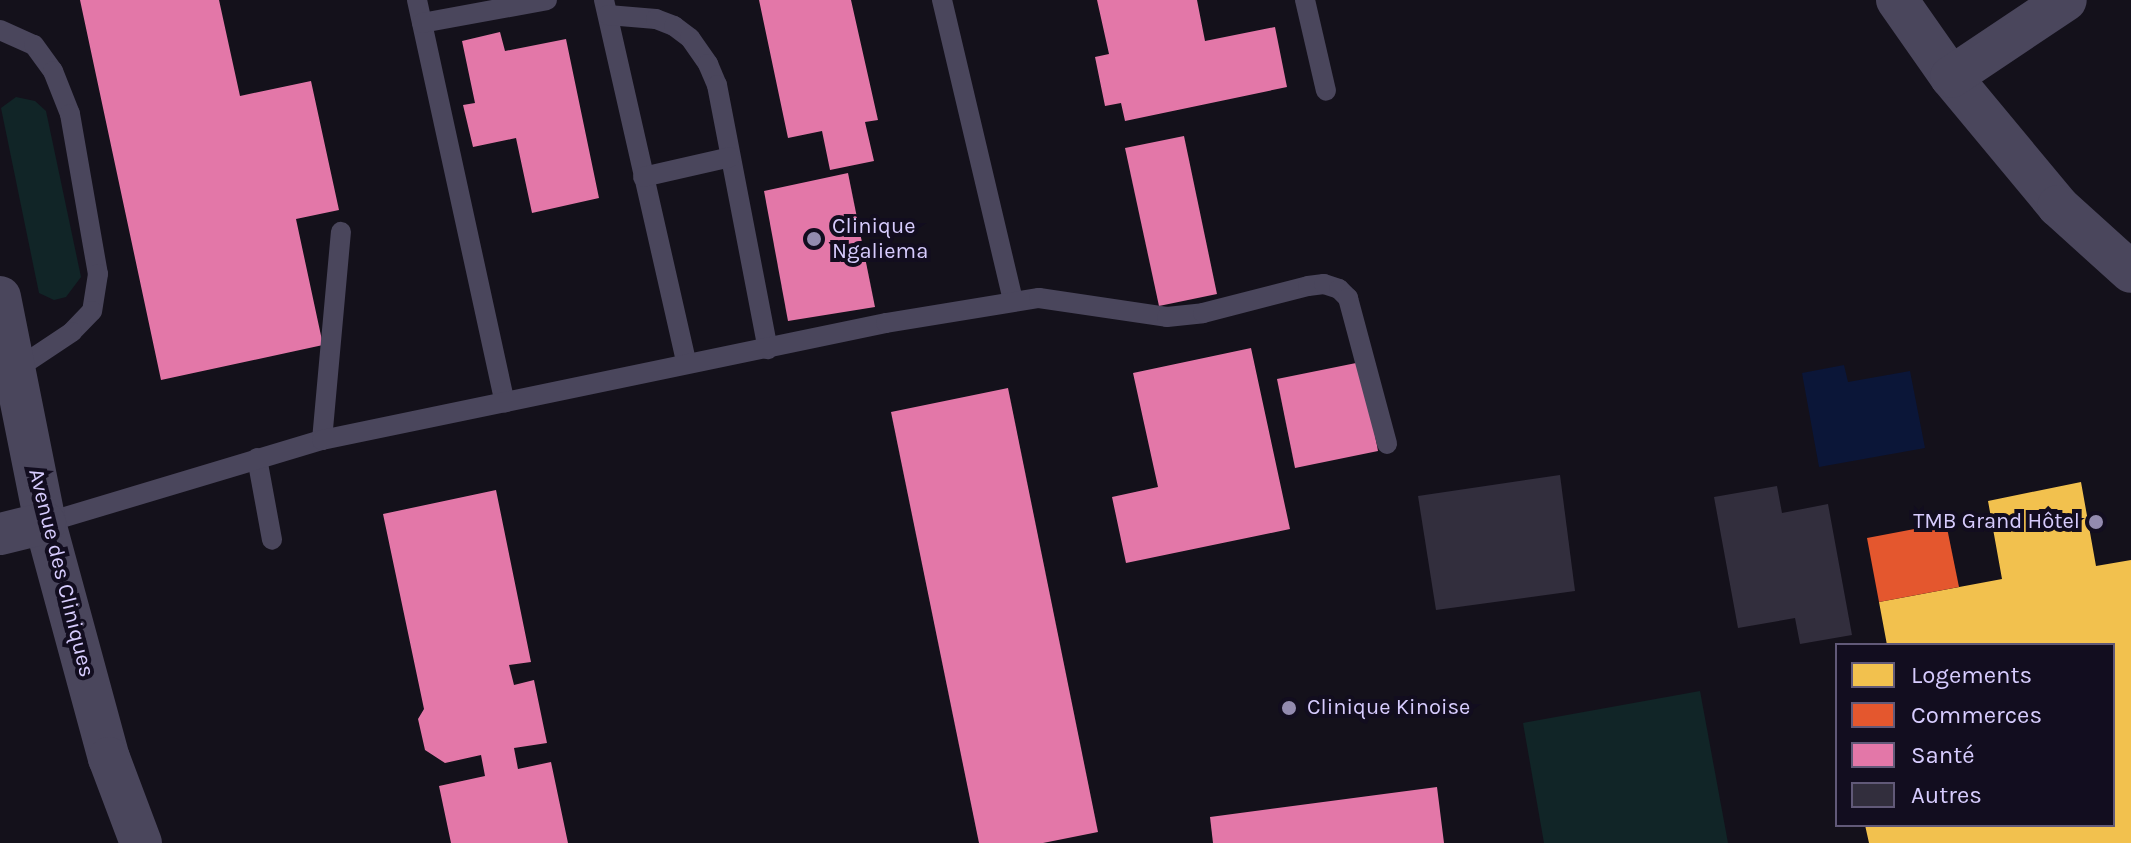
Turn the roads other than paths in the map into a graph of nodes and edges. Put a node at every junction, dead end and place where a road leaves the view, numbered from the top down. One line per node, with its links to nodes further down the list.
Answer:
1 (417, 0): 8 (lane)
2 (547, 0): 8 (lane)
3 (942, 0): 17 (lane)
4 (1305, 0): 11 (lane)
5 (1897, 0): 10 (street)
6 (2066, 0): 10 (street)
7 (606, 7): 12 (lane); 13 (lane)
8 (422, 23): 21 (lane)
9 (0, 30): 20 (lane)
10 (1951, 77): 15 (street)
11 (1326, 91)
12 (730, 157): 13 (lane); 18 (lane)
13 (643, 177): 19 (lane)
14 (341, 232): 22 (lane)
15 (2131, 272)
16 (0, 297): 20 (street, Avenue des Cliniques)
17 (1013, 300): 18 (lane); 23 (lane)
18 (768, 349): 19 (lane)
19 (687, 364): 21 (lane)
20 (15, 370): 25 (street, Avenue des Cliniques)
21 (505, 402): 22 (lane)
22 (322, 440): 24 (lane)
23 (1387, 444)
24 (257, 458): 25 (lane); 27 (lane)
25 (45, 523): 26 (street); 28 (street, Avenue des Cliniques)
26 (0, 534)
27 (272, 540)
28 (141, 843)

